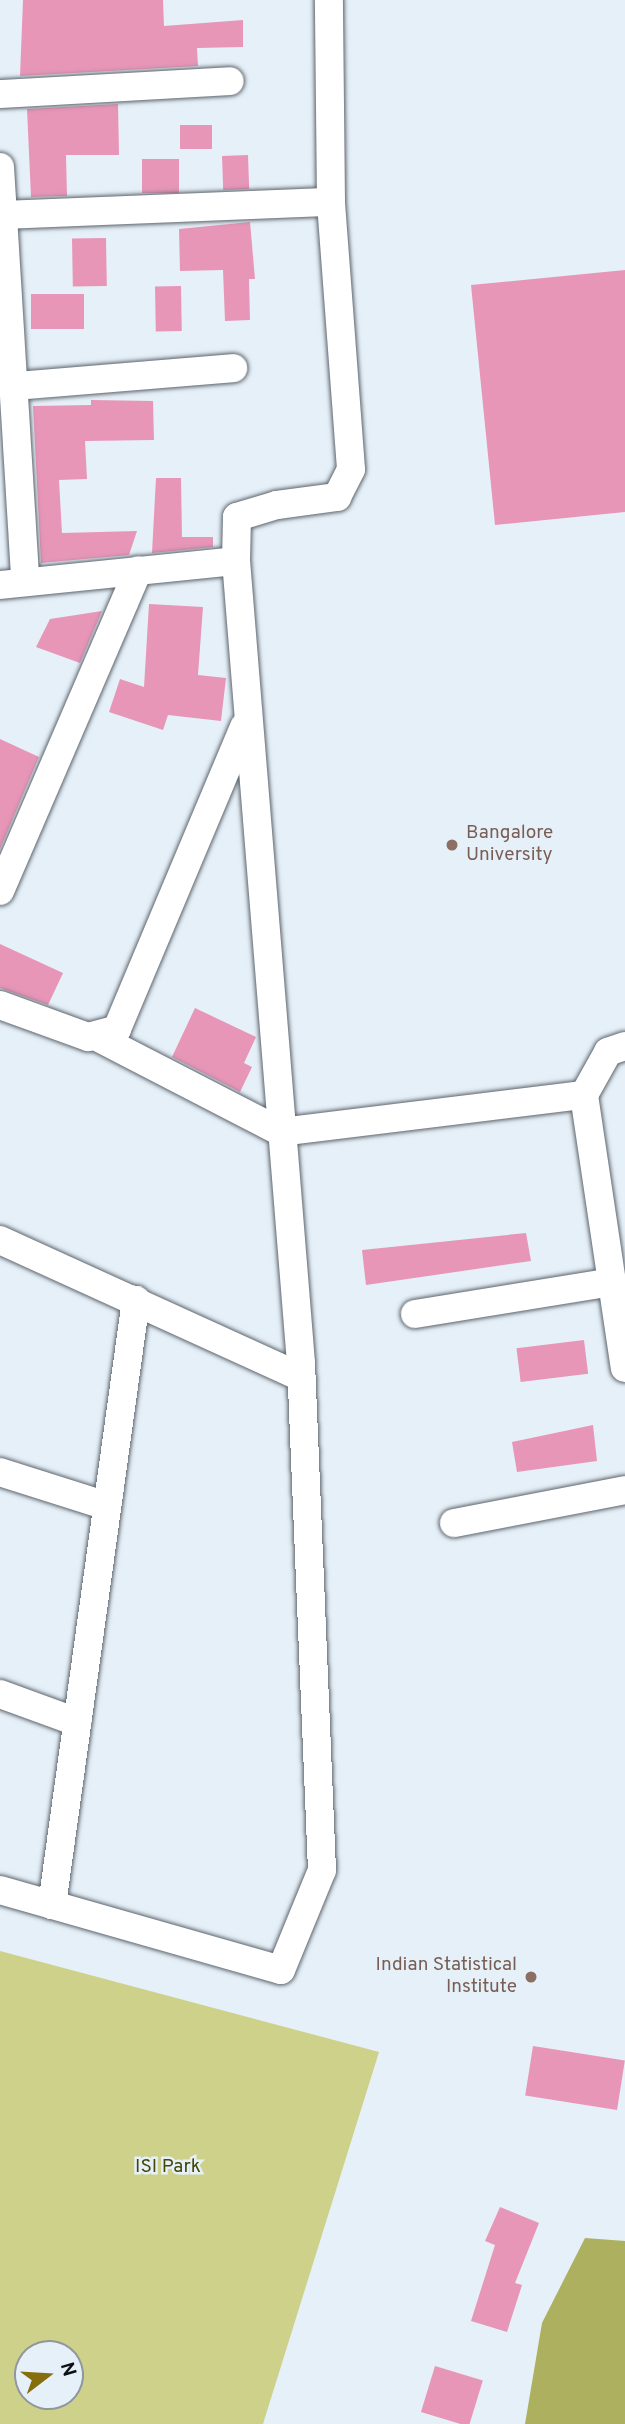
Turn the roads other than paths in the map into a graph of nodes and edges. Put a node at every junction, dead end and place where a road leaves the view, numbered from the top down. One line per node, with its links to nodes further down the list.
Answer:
1 (329, 0): 5 (street)
2 (230, 81): 3 (street)
3 (0, 94)
4 (0, 167): 6 (street)
5 (331, 202): 6 (street); 9 (street)
6 (4, 215): 8 (street)
7 (233, 368): 8 (street)
8 (16, 386): 11 (street)
9 (236, 561): 10 (street); 12 (street)
10 (138, 570): 11 (street); 13 (street)
11 (13, 583)
12 (245, 723): 15 (street); 18 (street)
13 (0, 891)
14 (0, 1005): 15 (street)
15 (99, 1038): 18 (street)
16 (625, 1046): 17 (street)
17 (584, 1095): 18 (street); 20 (street)
18 (281, 1132): 24 (street)
19 (0, 1240): 21 (street)
20 (612, 1282): 22 (street); 23 (street)
21 (136, 1300): 24 (street); 27 (street)
22 (415, 1314)
23 (625, 1368)
24 (301, 1377): 32 (street)
25 (0, 1472): 27 (street)
26 (625, 1490): 28 (street)
27 (107, 1506): 30 (street)
28 (454, 1523)
29 (0, 1694): 30 (street)
30 (77, 1722): 32 (street)
31 (0, 1890): 32 (street)
32 (52, 1905)

